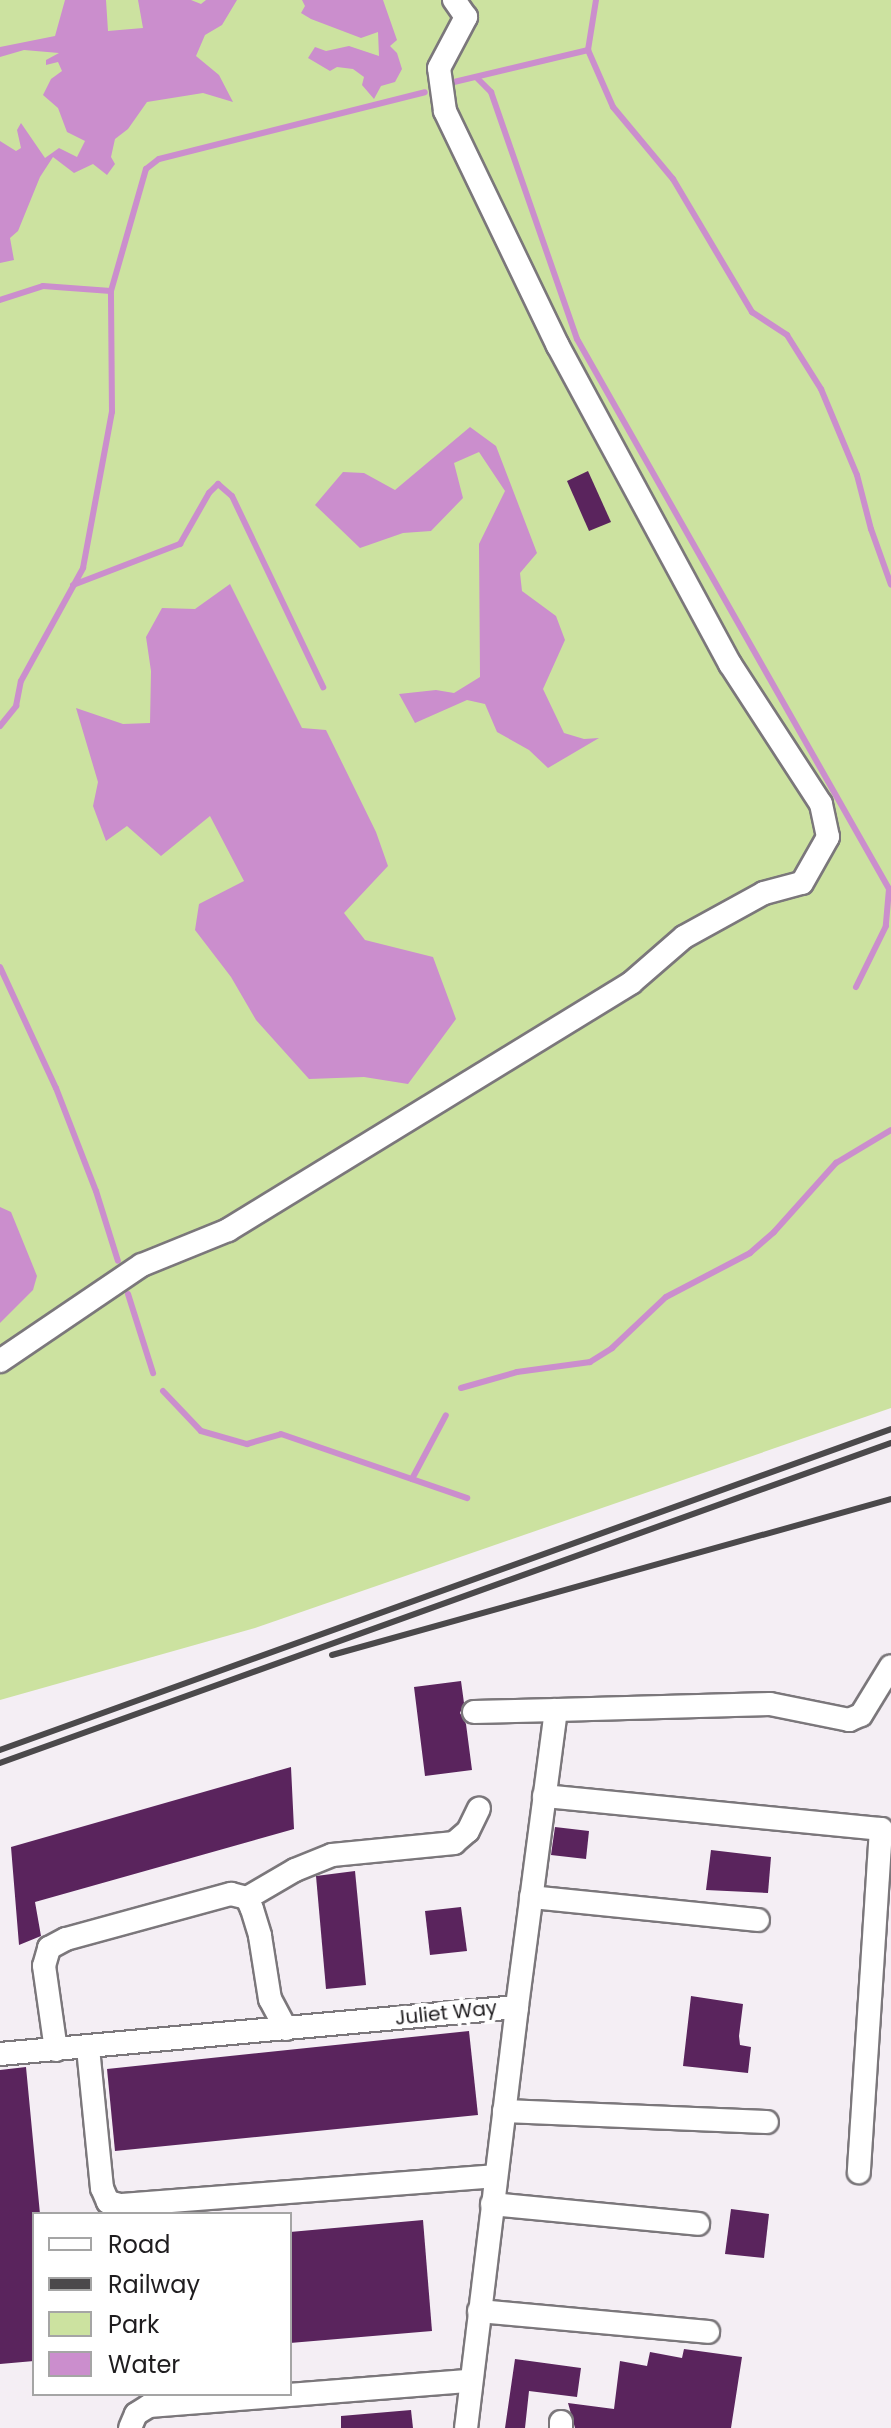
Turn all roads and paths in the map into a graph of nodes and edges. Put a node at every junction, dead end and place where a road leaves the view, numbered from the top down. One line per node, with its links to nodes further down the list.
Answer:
1 (454, 0): 2 (street)
2 (0, 1361)
3 (891, 1666): 4 (street)
4 (556, 1710): 5 (street); 6 (street)
5 (474, 1712)
6 (544, 1796): 8 (street); 18 (street)
7 (479, 1808): 9 (street)
8 (532, 1886): 10 (street); 11 (street)
9 (247, 1898): 12 (street); 14 (street)
10 (758, 1920)
11 (517, 2007): 12 (street, Juliet Way); 16 (street, Juliet Way)
12 (286, 2029): 13 (street, Juliet Way)
13 (88, 2048): 14 (street, Juliet Way); 19 (street)
14 (56, 2050): 15 (street, Juliet Way)
15 (0, 2054)
16 (504, 2111): 17 (street); 19 (street, Juliet Way)
17 (767, 2122)
18 (859, 2172)
19 (496, 2176): 20 (street, Juliet Way)
20 (492, 2204): 21 (street); 22 (street, Juliet Way)
21 (698, 2224)
22 (479, 2311): 23 (street); 24 (street, Juliet Way)
23 (708, 2332)
24 (470, 2381): 25 (street); 28 (street, Juliet Way)
25 (292, 2395)
26 (277, 2396): 27 (street)
27 (130, 2428)
28 (466, 2428)

